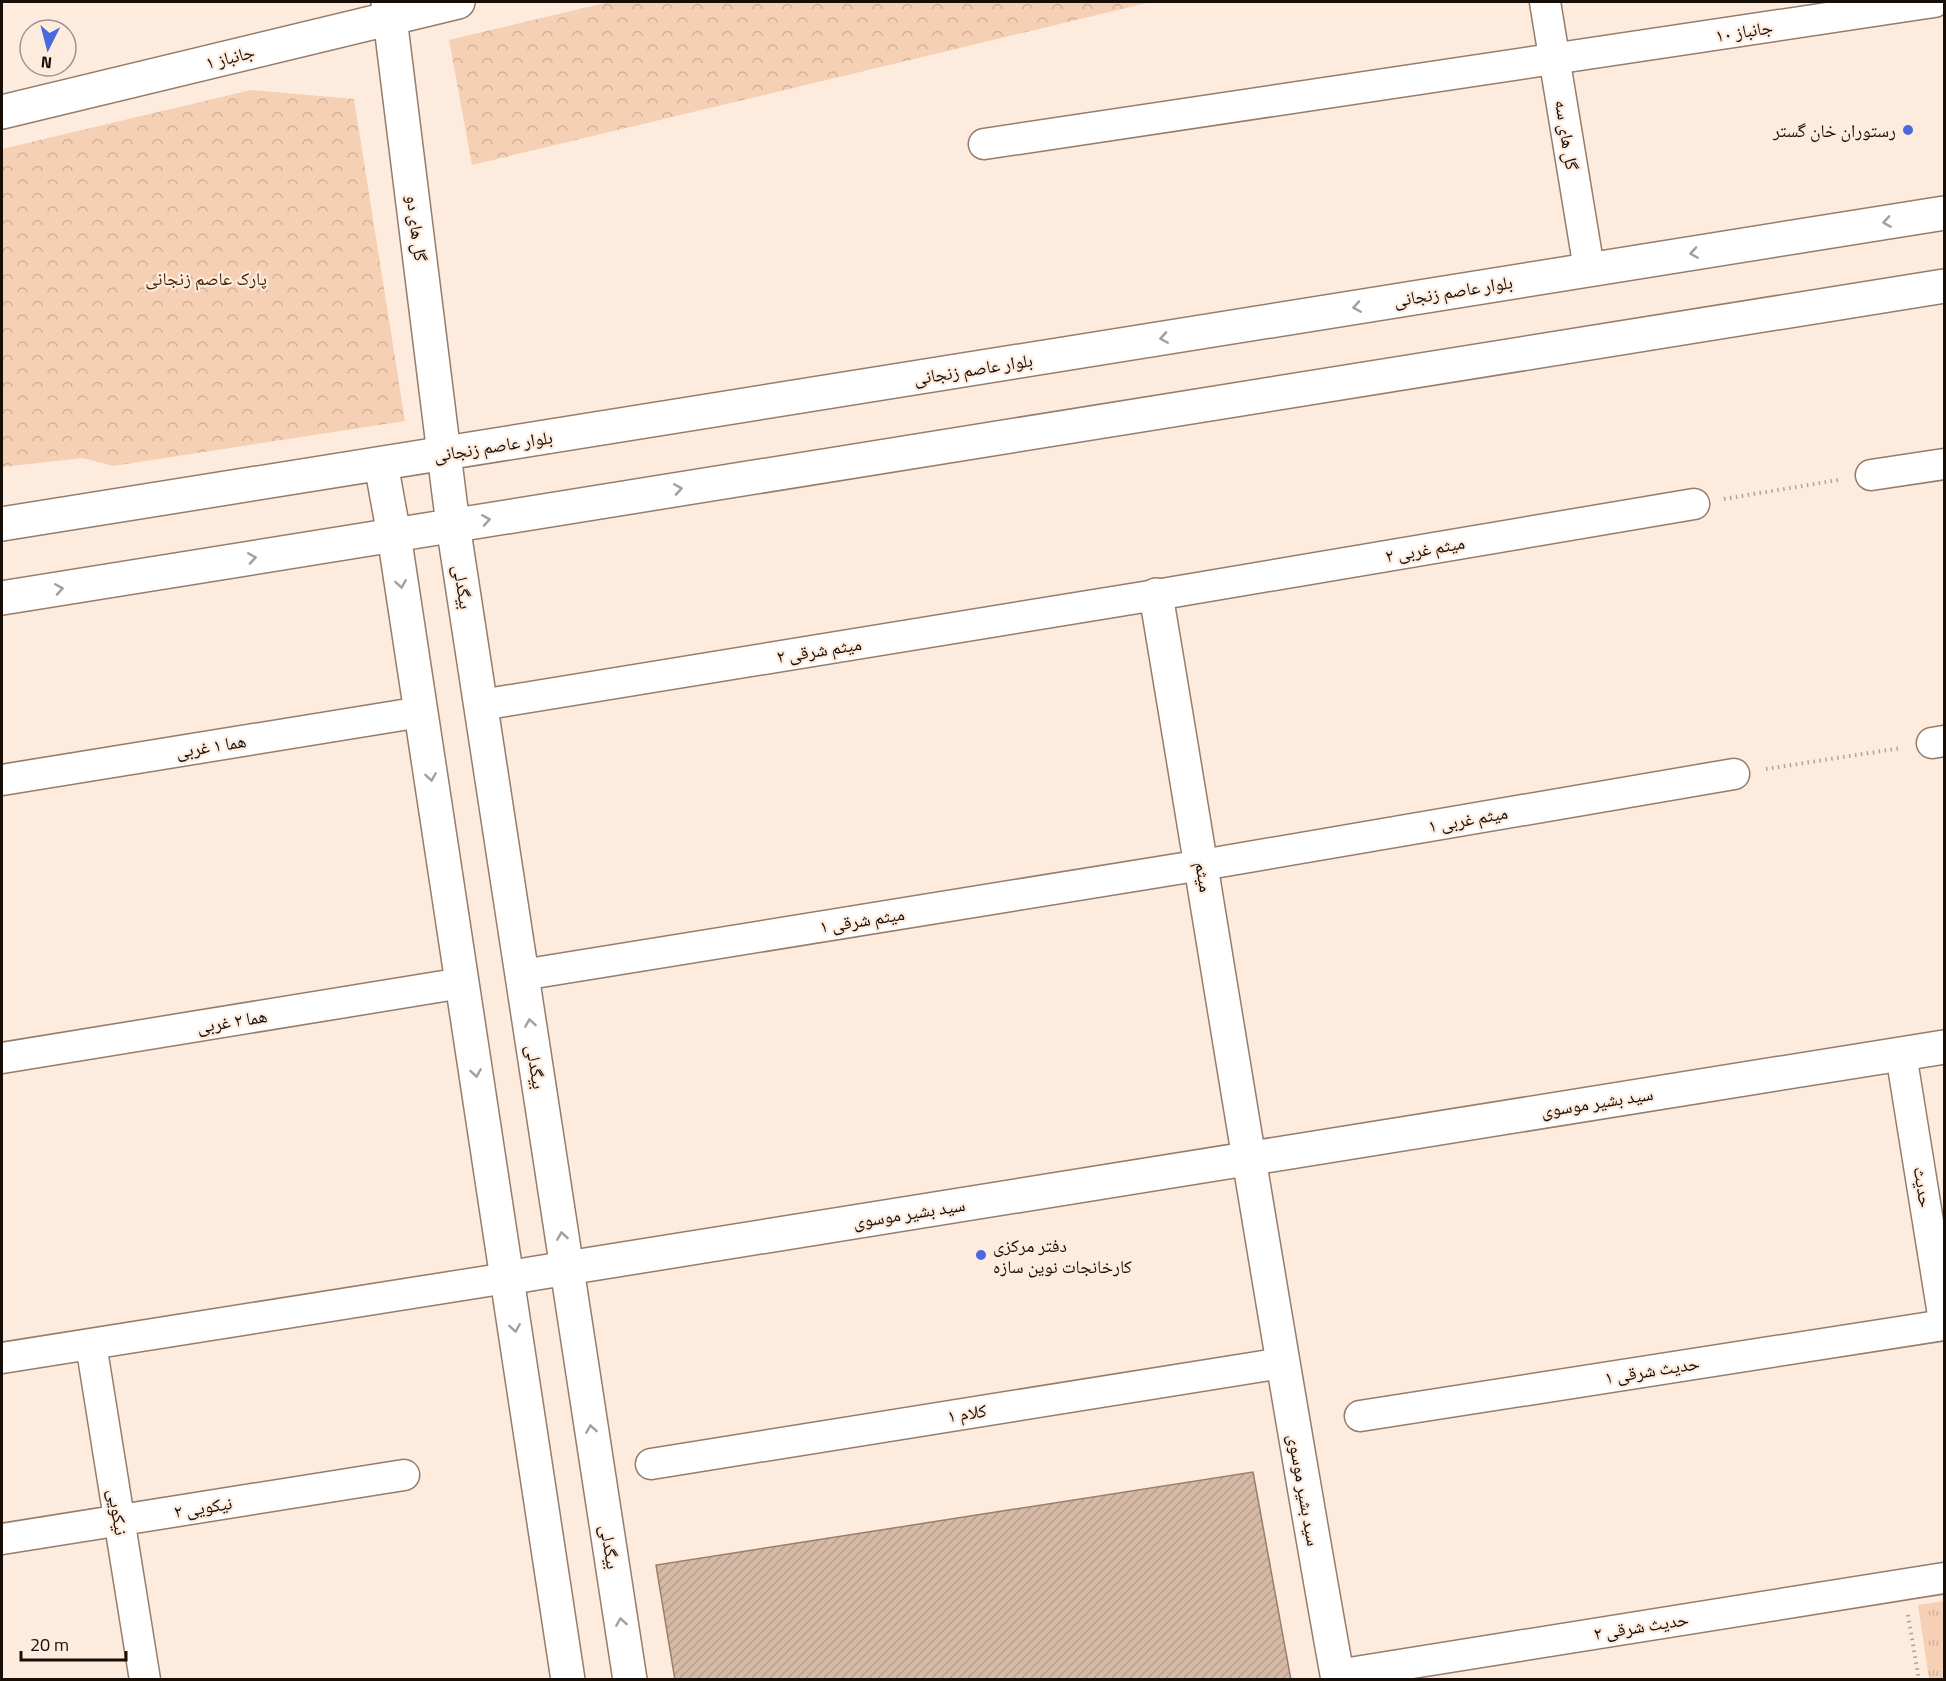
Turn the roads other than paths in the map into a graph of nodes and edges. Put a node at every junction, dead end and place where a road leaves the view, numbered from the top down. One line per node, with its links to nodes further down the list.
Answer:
1 (458, 2): 4 (main road, جانباز ۱)
2 (1545, 2): 5 (street, گل های سه)
3 (1934, 2): 5 (street, جانباز ۱۰)
4 (389, 10): 6 (main road, جانباز ۱); 11 (main road, گل های دو)
5 (1554, 60): 7 (street, جانباز ۱۰); 9 (street, گل های سه)
6 (2, 112)
7 (984, 144)
8 (1944, 213): 9 (main road, بلوار عاصم زنجانی, one-way to 9)
9 (1589, 269): 11 (main road, بلوار عاصم زنجانی, one-way to 11)
10 (1944, 286): 17 (main road, one-way to 10)
11 (444, 454): 12 (main road, بلوار عاصم زنجانی); 17 (main road, بیگدلی)
12 (381, 464): 16 (main road, بلوار عاصم زنجانی); 18 (main road)
13 (1944, 464): 14 (street)
14 (1871, 475)
15 (1694, 504): 19 (street, میثم غربی ۲)
16 (2, 524)
17 (453, 525): 18 (main road); 21 (main road, بیگدلی)
18 (394, 535): 20 (main road, one-way to 18); 22 (main road, one-way to 22)
19 (1156, 595): 21 (street, میثم شرقی ۲); 25 (main road, میثم)
20 (2, 598)
21 (481, 705): 26 (main road, بیگدلی)
22 (421, 712): 24 (street, هما ۱ غربی); 27 (main road, one-way to 27)
23 (1734, 774): 25 (street, میثم غربی ۱)
24 (2, 780)
25 (1202, 865): 26 (street, میثم شرقی ۱); 31 (main road, میثم)
26 (522, 975): 32 (main road, بیگدلی, one-way to 26)
27 (462, 983): 30 (street, هما ۲ غربی); 33 (main road, one-way to 33)
28 (1944, 1047): 29 (main road, سید بشیر موسوی)
29 (1901, 1054): 31 (main road, سید بشیر موسوی); 34 (street, حدیث)
30 (2, 1058)
31 (1250, 1158): 32 (main road, سید بشیر موسوی); 37 (main road, سید بشیر موسوی)
32 (567, 1268): 33 (main road, سید بشیر موسوی); 47 (main road, بیگدلی, one-way to 32)
33 (507, 1278): 35 (street); 46 (main road, one-way to 46)
34 (1944, 1323): 38 (street, حدیث شرقی ۱)
35 (91, 1344): 36 (street); 41 (street, نیکویی)
36 (2, 1358)
37 (1282, 1363): 39 (street, کلام ۱); 44 (main road, سید بشیر موسوی)
38 (1360, 1416)
39 (651, 1464)
40 (404, 1475): 41 (street, نیکویی ۲)
41 (119, 1520): 42 (street, نیکویی ۲); 45 (street, نیکویی)
42 (2, 1539)
43 (1944, 1578): 44 (street, حدیث شرقی ۲)
44 (1338, 1677)
45 (145, 1680)
46 (568, 1680)
47 (630, 1680)

